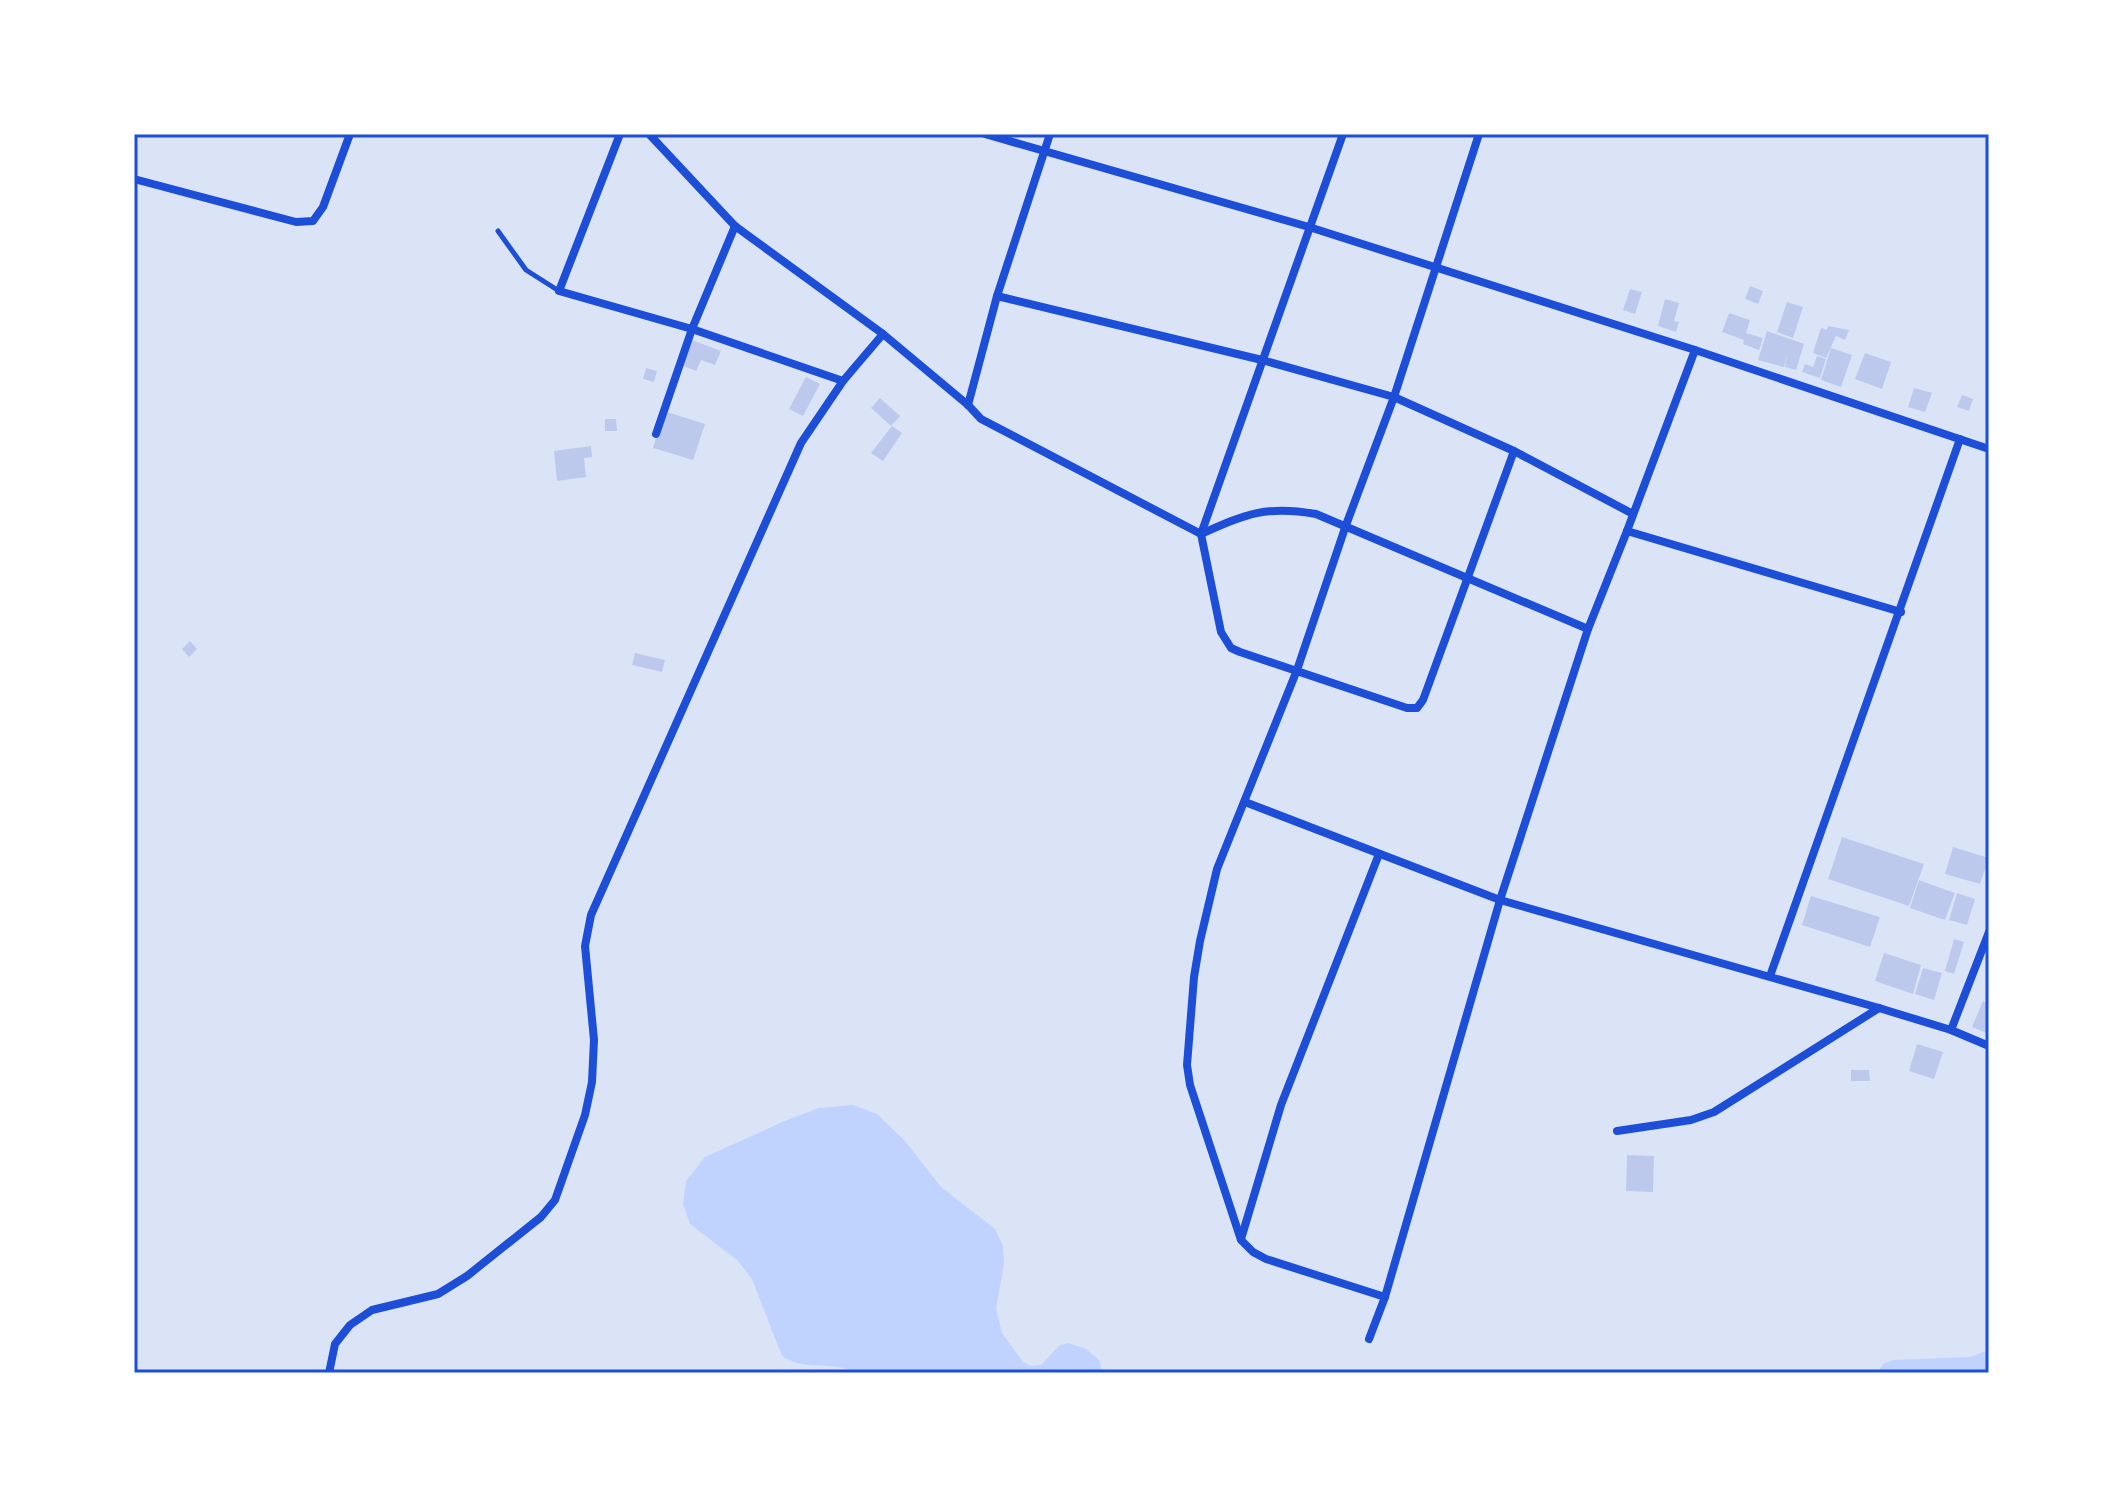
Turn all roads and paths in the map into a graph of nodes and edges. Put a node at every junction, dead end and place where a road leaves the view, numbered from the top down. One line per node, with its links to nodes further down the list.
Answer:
1 (350, 134): 9 (street)
2 (620, 134): 14 (street)
3 (649, 134): 10 (street)
4 (985, 134): 8 (street)
5 (1050, 134): 8 (street)
6 (1343, 134): 11 (street)
7 (1479, 134): 13 (street)
8 (1045, 153): 11 (street); 15 (street)
9 (134, 179)
10 (735, 226): 16 (street); 17 (street)
11 (1309, 227): 13 (street); 19 (street)
12 (498, 231): 14 (lane)
13 (1436, 267): 18 (street); 21 (street)
14 (559, 291): 16 (street)
15 (997, 296): 19 (street); 22 (street)
16 (692, 329): 20 (street); 23 (street)
17 (883, 334): 20 (street); 22 (street)
18 (1695, 350): 24 (street); 27 (street)
19 (1262, 360): 21 (street); 30 (street)
20 (843, 381): 47 (street)
21 (1394, 397): 26 (street); 28 (street)
22 (968, 405): 30 (street)
23 (656, 434)
24 (1960, 439): 25 (street); 32 (street)
25 (1989, 449)
26 (1514, 451): 27 (street); 31 (street)
27 (1633, 514): 29 (street)
28 (1346, 525): 30 (street); 31 (street); 34 (street)
29 (1627, 531): 32 (street); 33 (street)
30 (1201, 534): 34 (street)
31 (1467, 579): 33 (street); 34 (street)
32 (1901, 612): 39 (street)
33 (1588, 629): 37 (street)
34 (1297, 670): 35 (street)
35 (1245, 802): 36 (street); 44 (street)
36 (1379, 854): 37 (street); 44 (street)
37 (1500, 900): 39 (street); 45 (street)
38 (1989, 932): 41 (street)
39 (1770, 976): 40 (street)
40 (1879, 1008): 41 (street); 43 (street)
41 (1951, 1030): 42 (street)
42 (1989, 1046)
43 (1617, 1131)
44 (1241, 1240): 45 (street)
45 (1385, 1297): 46 (street)
46 (1369, 1339)
47 (329, 1373)

